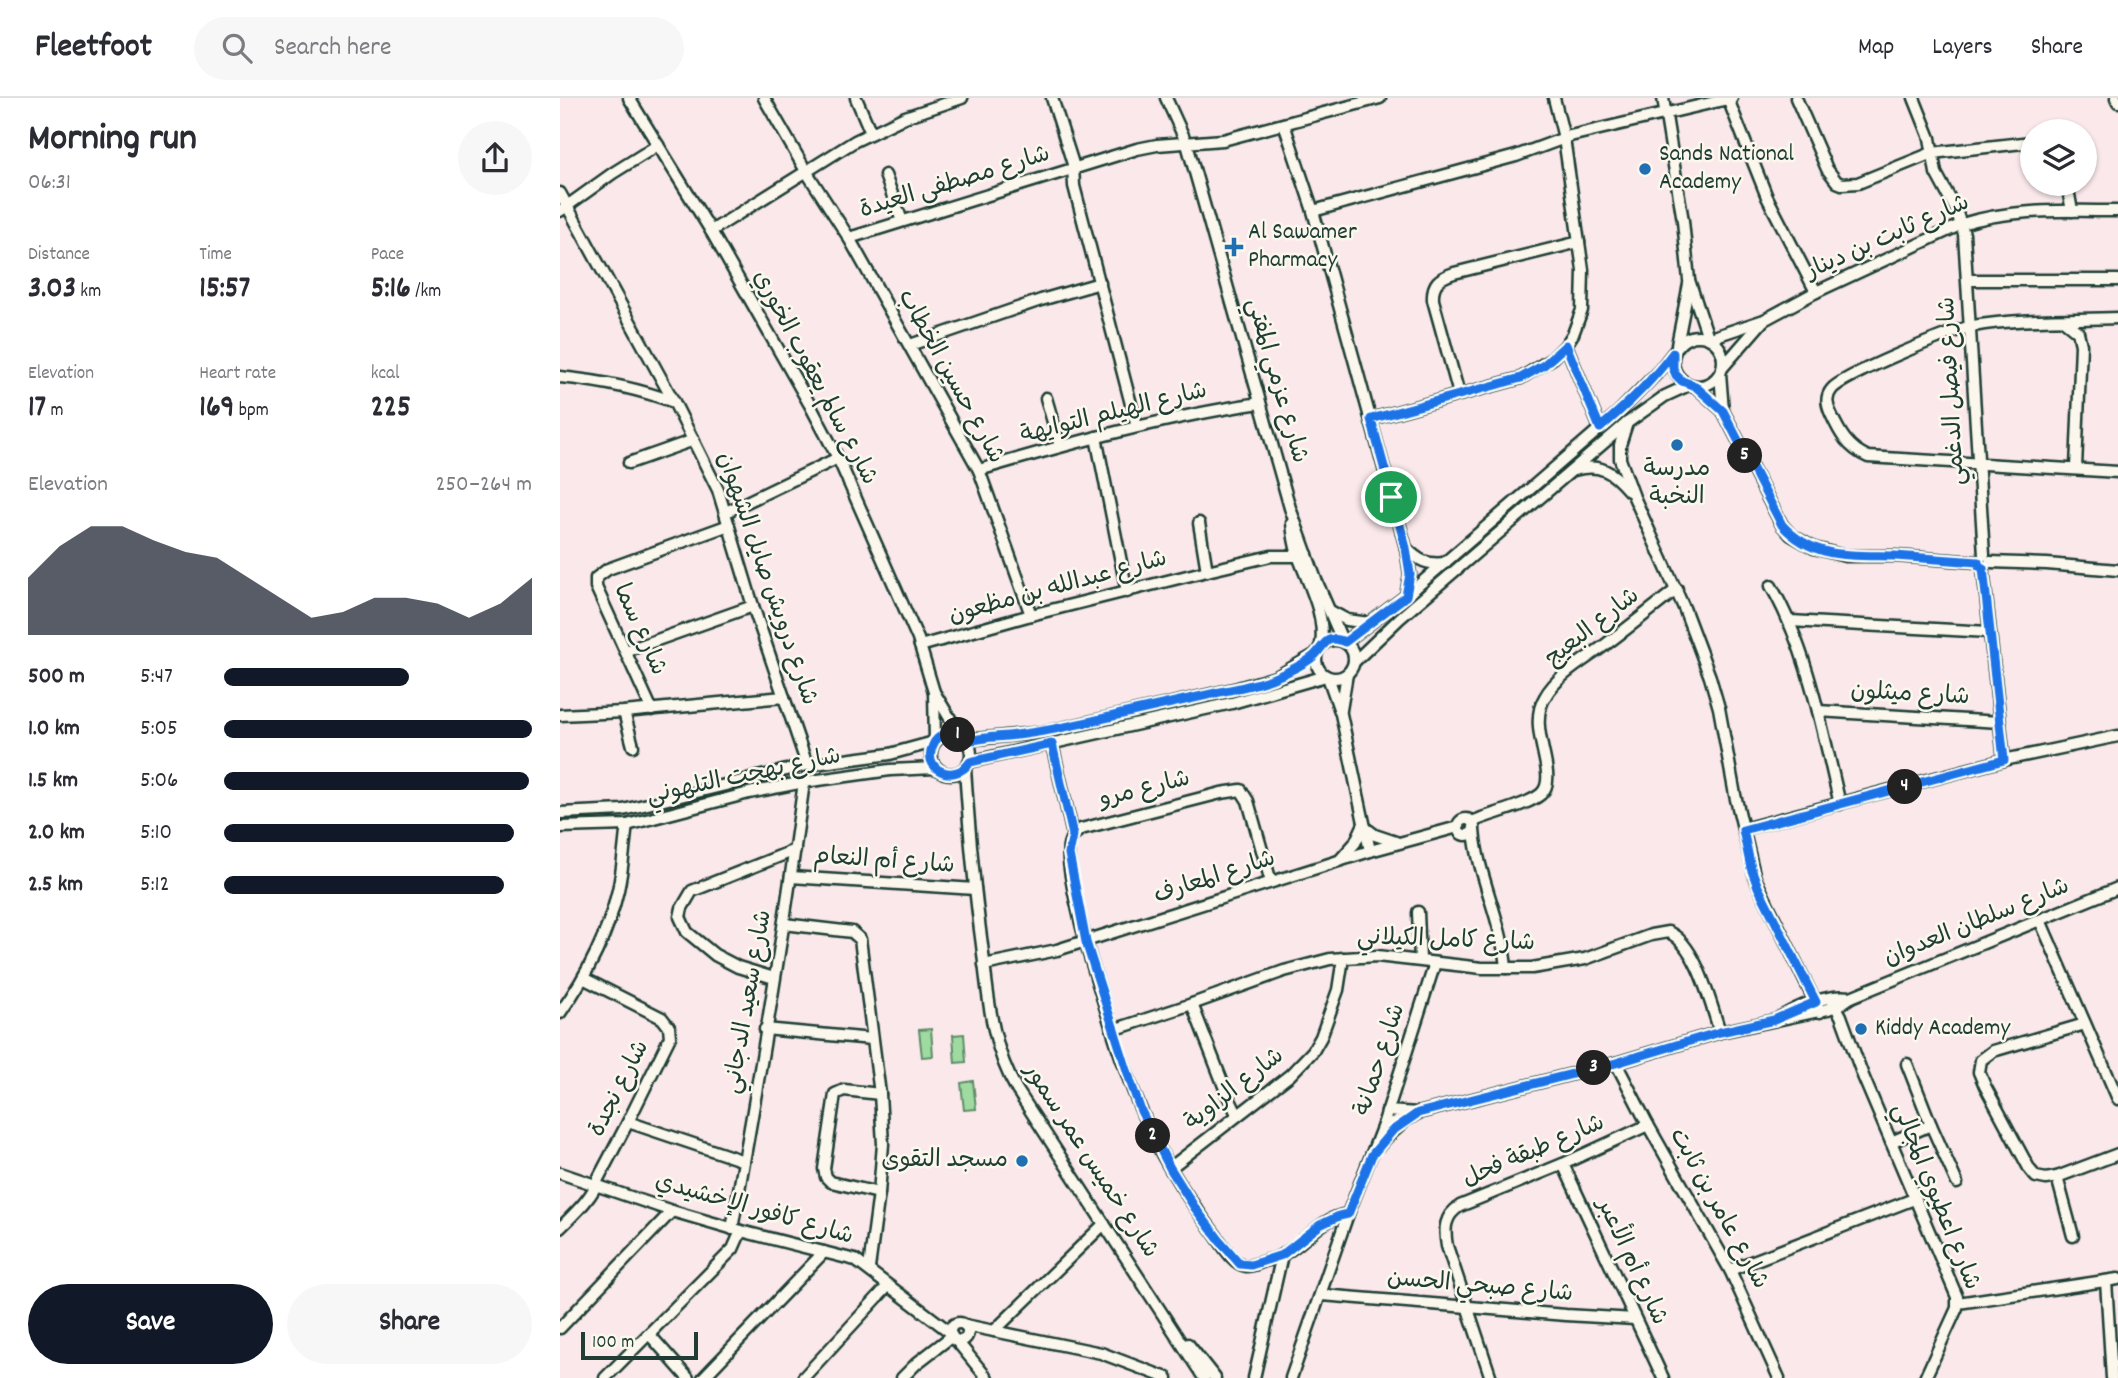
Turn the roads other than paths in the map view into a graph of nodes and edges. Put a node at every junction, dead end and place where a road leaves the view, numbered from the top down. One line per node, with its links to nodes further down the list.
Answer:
1 (629, 98): 19 (street, شارع سالم يعقوب الخوري)
2 (764, 98): 22 (street, شارع حسين الخطاب)
3 (856, 98): 15 (street)
4 (959, 98): 15 (street)
5 (1052, 98): 21 (street)
6 (1166, 98): 18 (street, شارع عزمي المفتي)
7 (1380, 98): 14 (street, شارع مصطفى العيدة)
8 (1554, 98): 16 (street)
9 (1663, 98): 13 (street)
10 (1796, 98): 20 (street)
11 (1914, 98): 20 (street)
12 (1730, 99): 13 (street); 39 (street)
13 (1667, 114): 16 (street); 35 (street)
14 (1284, 124): 18 (street, شارع مصطفى العيدة); 27 (street)
15 (871, 133): 22 (street)
16 (1564, 138): 27 (street); 34 (street)
17 (2020, 143): 20 (street)
18 (1187, 144): 21 (street, شارع مصطفى العيدة); 54 (street, شارع عزمي المفتي)
19 (658, 145): 26 (street); 32 (street, شارع سالم يعقوب الخوري)
20 (1932, 153): 31 (street)
21 (1073, 168): 30 (street, شارع مصطفى العيدة); 38 (street)
22 (806, 171): 32 (street); 33 (street, شارع حسين الخطاب)
23 (886, 175): 30 (street)
24 (560, 193): 26 (street, شارع درويش صايل الشهوان)
25 (2069, 196): 28 (street)
26 (564, 208): 53 (street, شارع درويش صايل الشهوان)
27 (1313, 211): 56 (street)
28 (2072, 211): 29 (street, شارع ثابت بن دينار); 31 (street, شارع ثابت بن دينار)
29 (2118, 211)
30 (902, 221): 33 (street, شارع مصطفى العيدة)
31 (1962, 224): 36 (street, شارع فيصل الدغمي); 39 (street, شارع ثابت بن دينار)
32 (711, 232): 63 (street, شارع سالم يعقوب الخوري)
33 (849, 238): 45 (street, شارع حسين الخطاب)
34 (1579, 242): 46 (street); 51 (street)
35 (1689, 280): 44 (street); 47 (street)
36 (1968, 280): 37 (street); 43 (street, شارع فيصل الدغمي)
37 (2118, 280)
38 (1100, 283): 45 (street); 58 (street)
39 (1816, 292): 41 (street, شارع ثابت بن دينار)
40 (2118, 318): 42 (street)
41 (1764, 320): 44 (street, شارع ثابت بن دينار); 48 (street, شارع ثابت بن دينار)
42 (2063, 320): 43 (street); 66 (street)
43 (1971, 327): 65 (street, شارع فيصل الدغمي); 65 (street)
44 (1709, 338): 47 (street); 48 (street)
45 (910, 345): 67 (street, شارع حسين الخطاب)
46 (1566, 345): 51 (street); 59 (street)
47 (1675, 349): 50 (street); 59 (street)
48 (1721, 370): 50 (street); 55 (street)
49 (560, 377): 53 (street)
50 (1692, 385): 55 (street); 57 (street)
51 (1459, 394): 56 (street)
52 (1046, 398): 62 (street)
53 (674, 402): 61 (street, شارع درويش صايل الشهوان)
54 (1260, 403): 58 (street, شارع الهيلم التوايهة); 74 (street, شارع عزمي المفتي)
55 (1723, 411): 78 (street)
56 (1371, 419): 75 (street)
57 (1627, 423): 68 (street); 70 (street, شارع اعطيوي المجالي)
58 (1138, 427): 60 (street, شارع الهيلم التوايهة)
59 (1600, 428): 79 (street)
60 (1096, 437): 62 (street, شارع الهيلم التوايهة); 84 (street)
61 (694, 440): 64 (street); 71 (street, شارع درويش صايل الشهوان)
62 (1060, 446): 67 (street, شارع الهيلم التوايهة)
63 (838, 458): 71 (street); 93 (street, شارع سالم يعقوب الخوري)
64 (629, 463)
65 (1979, 463): 66 (street); 78 (street, شارع فيصل الدغمي)
66 (2076, 468): 69 (street)
67 (979, 470): 88 (street, شارع حسين الخطاب)
68 (1571, 470): 70 (street); 96 (street)
69 (2118, 472)
70 (1634, 497): 83 (street, شارع اعطيوي المجالي)
71 (726, 512): 73 (street, شارع درويش صايل الشهوان)
72 (1199, 523): 81 (street, شارع عبدالله بن مظعون)
73 (729, 525): 86 (street, شارع درويش صايل الشهوان); 95 (street, شارع سما)
74 (1299, 543): 76 (street, شارع عزمي المفتي); 77 (street, شارع عبدالله بن مظعون)
75 (1406, 548): 79 (street); 85 (street)
76 (1303, 555): 77 (street, شارع عبدالله بن مظعون); 87 (street, شارع عزمي المفتي); 94 (street, شارع عزمي المفتي)
77 (1271, 556): 81 (street, شارع عبدالله بن مظعون)
78 (1984, 562): 80 (street); 91 (street, شارع فيصل الدغمي)
79 (1445, 563): 85 (street)
80 (2118, 569)
81 (1207, 571): 84 (street, شارع عبدالله بن مظعون)
82 (1771, 586): 89 (street)
83 (1677, 590): 121 (street, شارع البعيج); 124 (street, شارع اعطيوي المجالي)
84 (1126, 592): 88 (street, شارع عبدالله بن مظعون)
85 (1406, 596): 90 (street)
86 (753, 606): 95 (street); 100 (street, شارع درويش صايل الشهوان)
87 (1328, 610): 90 (street); 92 (street, شارع عزمي المفتي)
88 (1031, 615): 93 (street, شارع عبدالله بن مظعون)
89 (1790, 621): 91 (street); 102 (street)
90 (1369, 623): 92 (street)
91 (1989, 632): 106 (street, شارع فيصل الدغمي)
92 (1343, 641): 94 (street); 96 (street)
93 (920, 646): 99 (street, شارع سالم يعقوب الخوري)
94 (1319, 649): 98 (street); 108 (street)
95 (626, 651): 101 (street, شارع سما)
96 (1354, 662): 97 (street)
97 (1347, 674): 98 (street); 104 (street)
98 (1327, 676): 104 (street); 110 (street)
99 (934, 692): 108 (street, شارع سالم يعقوب الخوري); 109 (street, شارع سالم يعقوب الخوري)
100 (784, 697): 101 (street, شارع سما); 113 (street, شارع درويش صايل الشهوان)
101 (652, 710): 103 (street)
102 (1818, 711): 106 (street, شارع ميثلون); 117 (street)
103 (624, 712): 105 (street); 111 (street)
104 (1341, 714): 120 (street)
105 (560, 715)
106 (2000, 722): 112 (street, شارع فيصل الدغمي)
107 (2118, 736): 112 (street)
108 (963, 738): 109 (street); 114 (street)
109 (934, 742): 113 (street, شارع بهجت التلهوني); 115 (street)
110 (1052, 744): 114 (street); 125 (street)
111 (633, 746)
112 (2004, 760): 117 (street)
113 (807, 765): 118 (street, شارع بهجت التلهوني)
114 (967, 765): 115 (street); 134 (street, شارع خميس عمر سمور)
115 (936, 768): 116 (street, شارع بهجت التلهوني)
116 (804, 782): 119 (street, شارع بهجت التلهوني); 127 (street, شارع سعيد الدجاني)
117 (1840, 804): 124 (street)
118 (560, 813)
119 (627, 825): 122 (street, شارع بهجت التلهوني); 144 (street)
120 (1363, 826): 126 (street); 128 (street); 130 (street)
121 (1473, 826): 123 (street, شارع المعارف); 129 (street)
122 (560, 827)
123 (1459, 830): 126 (street, شارع المعارف); 129 (street)
124 (1743, 830): 147 (street, شارع اعطيوي المجالي)
125 (1073, 835): 132 (street, شارع مرو); 138 (street)
126 (1400, 842): 128 (street, شارع المعارف)
127 (795, 850): 131 (street, شارع سعيد الدجاني); 145 (street)
128 (1370, 851): 130 (street, شارع المعارف)
129 (1476, 854): 143 (street)
130 (1336, 862): 132 (street, شارع المعارف)
131 (791, 877): 134 (street, شارع أم النعام); 137 (street, شارع سعيد الدجاني)
132 (1271, 882): 138 (street, شارع المعارف)
133 (2118, 888): 136 (street, شارع سلطان العدوان)
134 (975, 889): 142 (street, شارع خميس عمر سمور)
135 (1418, 912): 140 (street)
136 (2040, 920): 147 (street, شارع سلطان العدوان); 149 (street)
137 (784, 924): 145 (street, شارع سعيد الدجاني); 153 (street)
138 (1086, 942): 142 (street, شارع المعارف); 151 (street)
139 (1343, 958): 140 (street, شارع كامل الكيلاني); 146 (street, شارع كامل الكيلاني); 161 (street, شارع الزاوية)
140 (1420, 960): 141 (street, شارع كامل الكيلاني)
141 (1435, 963): 143 (street, شارع كامل الكيلاني); 159 (street, شارع حمانة)
142 (984, 965): 181 (street, شارع خميس عمر سمور)
143 (1506, 968): 152 (street, شارع كامل الكيلاني)
144 (583, 978): 148 (street); 163 (street, شارع نجدة)
145 (774, 978): 150 (street, شارع سعيد الدجاني)
146 (1192, 1004): 151 (street, شارع كامل الكيلاني); 161 (street)
147 (1826, 1005): 152 (street, شارع سلطان العدوان); 167 (street, شارع اعطيوي المجالي)
148 (560, 1013)
149 (2085, 1024): 156 (street); 174 (street)
150 (765, 1029): 153 (street); 170 (street, شارع سعيد الدجاني)
151 (1113, 1030): 172 (street)
152 (1720, 1032): 154 (street, شارع سلطان العدوان)
153 (872, 1039): 157 (street)
154 (1616, 1063): 160 (street, شارع سلطان العدوان); 165 (street, شارع عامر بن ثابت)
155 (1907, 1064): 166 (street)
156 (2114, 1076): 158 (street)
157 (880, 1094): 177 (street); 177 (street)
158 (2118, 1099)
159 (1387, 1111): 160 (street, شارع سلطان العدوان); 164 (street, شارع حمانة)
160 (1418, 1113): 162 (street, شارع سلطان العدوان)
161 (1237, 1114): 172 (street, شارع الزاوية)
162 (1408, 1119): 164 (street, شارع سلطان العدوان); 169 (street)
163 (628, 1122): 170 (street); 176 (street, شارع نجدة)
164 (1383, 1125): 169 (street, شارع حمانة)
165 (1648, 1125): 171 (street, شارع طبقة فحل); 188 (street, شارع عامر بن ثابت)
166 (1931, 1125): 167 (street); 175 (street)
167 (1891, 1142): 178 (street, شارع اعطيوي المجالي)
168 (2118, 1154): 174 (street)
169 (1372, 1155): 180 (street, شارع حمانة)
170 (744, 1161): 183 (street, شارع سعيد الدجاني)
171 (1563, 1164): 194 (street, شارع طبقة فحل); 196 (street, شارع أم الأعبر)
172 (1170, 1168): 186 (street)
173 (560, 1172): 176 (street, شارع كافور الإخشيدي)
174 (2057, 1177): 184 (street)
175 (1957, 1183)
176 (597, 1185): 179 (street, شارع كافور الإخشيدي); 182 (street, شارع نجدة)
177 (879, 1193): 187 (street)
178 (1914, 1199): 188 (street); 193 (street, شارع اعطيوي المجالي)
179 (672, 1211): 183 (street, شارع كافور الإخشيدي); 197 (street)
180 (1348, 1214): 186 (street); 192 (street, شارع حمانة)
181 (1104, 1224): 195 (street, شارع خميس عمر سمور); 198 (street)
182 (560, 1228)
183 (736, 1230): 185 (street, شارع كافور الإخشيدي); 200 (street)
184 (2073, 1236)
185 (824, 1252): 187 (street, شارع كافور الإخشيدي); 206 (street)
186 (1282, 1255): 214 (street)
187 (869, 1268): 191 (street, شارع كافور الإخشيدي)
188 (1730, 1270): 219 (street, شارع عامر بن ثابت)
189 (2118, 1279): 190 (street)
190 (2106, 1281): 193 (street); 201 (street)
191 (888, 1286): 199 (street, شارع كافور الإخشيدي); 207 (street)
192 (1322, 1295): 194 (street, شارع صبحي الحسن); 202 (street, شارع حمانة)
193 (1958, 1303): 220 (street, شارع اعطيوي المجالي)
194 (1467, 1306): 196 (street, شارع صبحي الحسن); 217 (street)
195 (1167, 1319): 203 (street, شارع خميس عمر سمور); 213 (street, شارع خميس عمر سمور)
196 (1635, 1319): 218 (street, شارع أم الأعبر)
197 (560, 1328)
198 (994, 1331): 199 (street); 210 (street)
199 (959, 1332): 208 (street); 209 (street, شارع كافور الإخشيدي)
200 (649, 1334): 204 (street); 205 (street)
201 (2115, 1358): 221 (street)
202 (1295, 1366): 215 (street, شارع حمانة); 216 (street, شارع حمانة)
203 (1196, 1368): 211 (street); 212 (street, شارع خميس عمر سمور)
204 (605, 1378)
205 (688, 1378)
206 (703, 1378)
207 (803, 1378)
208 (902, 1378)
209 (987, 1378)
210 (1167, 1378)
211 (1190, 1378)
212 (1204, 1378)
213 (1215, 1378)
214 (1254, 1378)
215 (1285, 1378)
216 (1292, 1378)
217 (1491, 1378)
218 (1663, 1378)
219 (1779, 1378)
220 (1925, 1378)
221 (2112, 1378)

